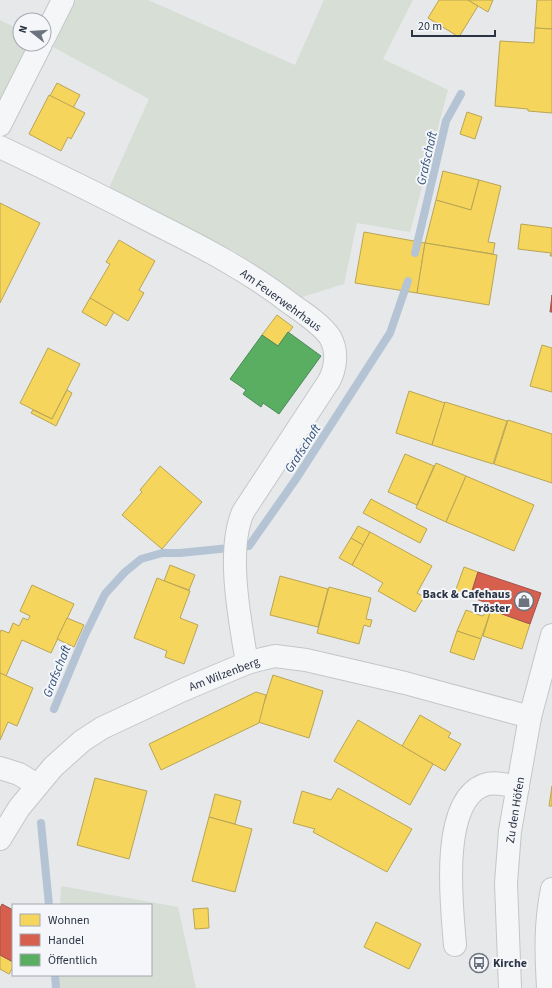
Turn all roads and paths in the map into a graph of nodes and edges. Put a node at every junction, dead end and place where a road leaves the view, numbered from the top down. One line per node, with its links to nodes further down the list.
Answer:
1 (63, 0): 2 (street)
2 (52, 22)
3 (37, 52): 4 (street)
4 (0, 125)
5 (0, 147): 7 (street, Am Feuerwehrhaus)
6 (552, 635): 8 (street, Zu den Höfen)
7 (247, 663): 9 (street, Am Wilzenberg); 11 (street, Am Wilzenberg)
8 (544, 695): 9 (street, Zu den Höfen)
9 (530, 717): 12 (street, Zu den Höfen)
10 (0, 768): 11 (street)
11 (37, 785): 13 (street, Am Wilzenberg)
12 (518, 787): 15 (street); 16 (street, Zu den Höfen)
13 (0, 839)
14 (552, 889): 17 (street)
15 (455, 945)
16 (510, 988)
17 (548, 988)

